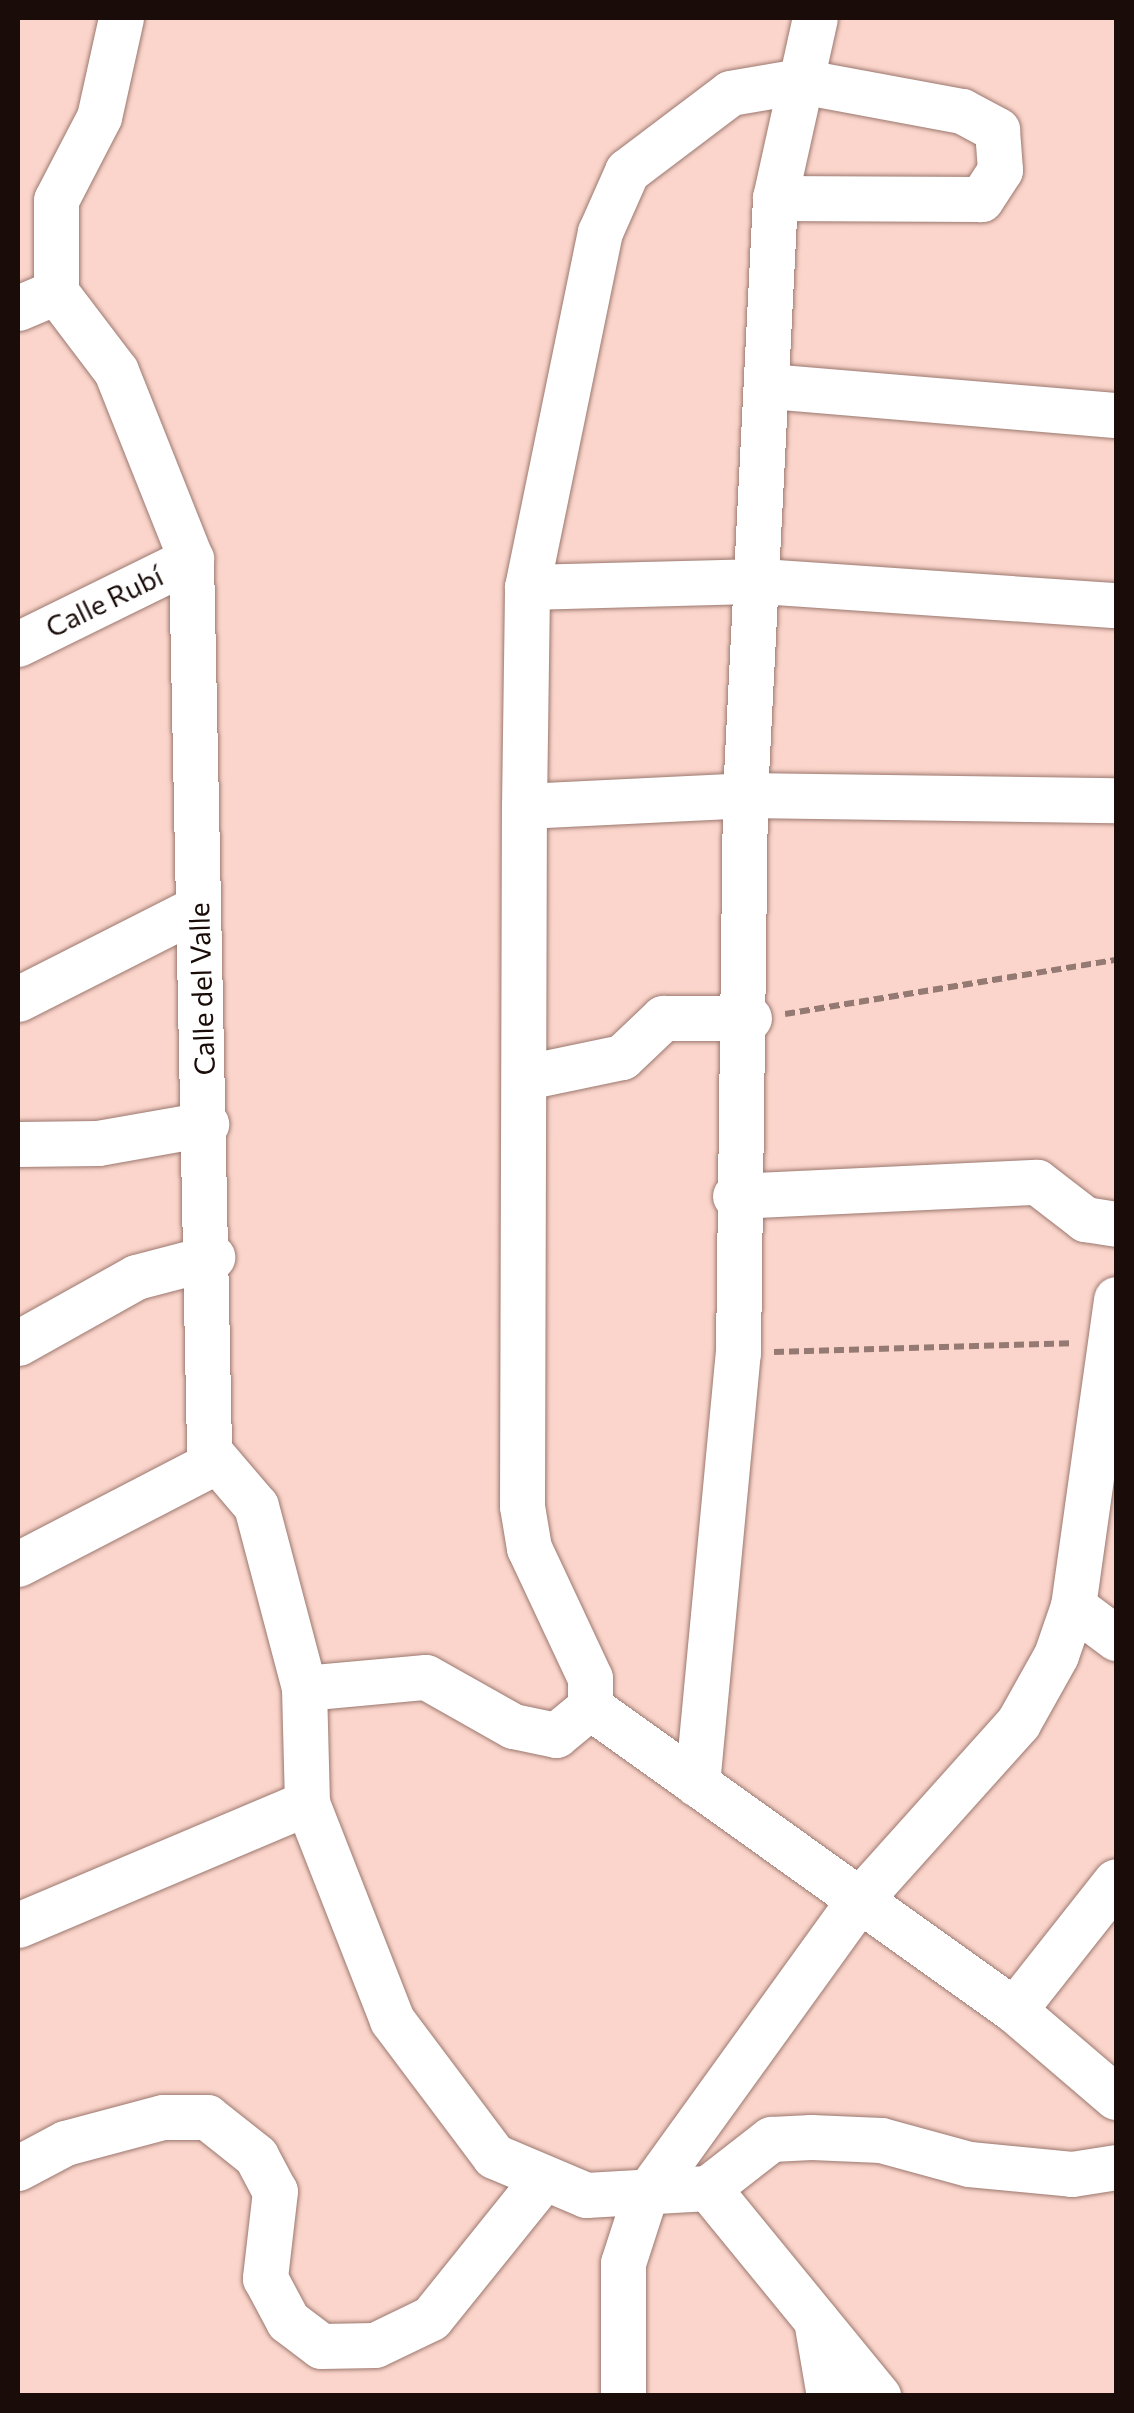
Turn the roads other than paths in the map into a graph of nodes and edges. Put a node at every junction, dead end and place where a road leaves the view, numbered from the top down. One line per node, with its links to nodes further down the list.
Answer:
1 (120, 18): 5 (street, Calle del Valle)
2 (815, 18): 3 (street)
3 (800, 82): 4 (street); 4 (street); 10 (street)
4 (775, 198): 6 (street)
5 (37, 300): 8 (street, Calle del Valle)
6 (769, 386): 7 (street); 9 (street)
7 (1116, 415)
8 (191, 559): 12 (street, Calle Rubí); 16 (street, Calle del Valle)
9 (761, 581): 10 (street); 11 (street); 13 (street)
10 (526, 587): 15 (street)
11 (1116, 605)
12 (18, 644)
13 (745, 795): 14 (street); 15 (street); 18 (street)
14 (1116, 800)
15 (524, 806): 19 (street)
16 (198, 908): 17 (street); 20 (street, Calle del Valle)
17 (18, 999)
18 (749, 1018): 19 (street); 22 (street)
19 (526, 1077): 32 (street)
20 (206, 1124): 21 (street); 24 (street, Calle del Valle)
21 (18, 1144)
22 (734, 1196): 23 (street); 33 (street)
23 (1116, 1224)
24 (212, 1257): 26 (street); 27 (street, Calle del Valle)
25 (1115, 1320): 29 (street)
26 (18, 1344)
27 (213, 1463): 28 (street); 31 (street)
28 (18, 1564)
29 (1073, 1606): 30 (street); 36 (street)
30 (1116, 1638)
31 (304, 1688): 32 (street); 34 (street)
32 (590, 1707): 33 (street)
33 (698, 1784): 36 (street)
34 (307, 1803): 37 (street); 42 (street)
35 (1116, 1881): 38 (street)
36 (860, 1899): 38 (street); 44 (street)
37 (18, 1924)
38 (1014, 2010): 39 (street)
39 (1116, 2096)
40 (1116, 2166): 43 (street)
41 (18, 2168): 42 (street)
42 (541, 2181): 44 (street)
43 (708, 2188): 44 (street); 45 (street)
44 (644, 2198): 46 (street)
45 (816, 2318): 47 (street); 48 (street)
46 (623, 2396)
47 (828, 2396)
48 (878, 2396)

